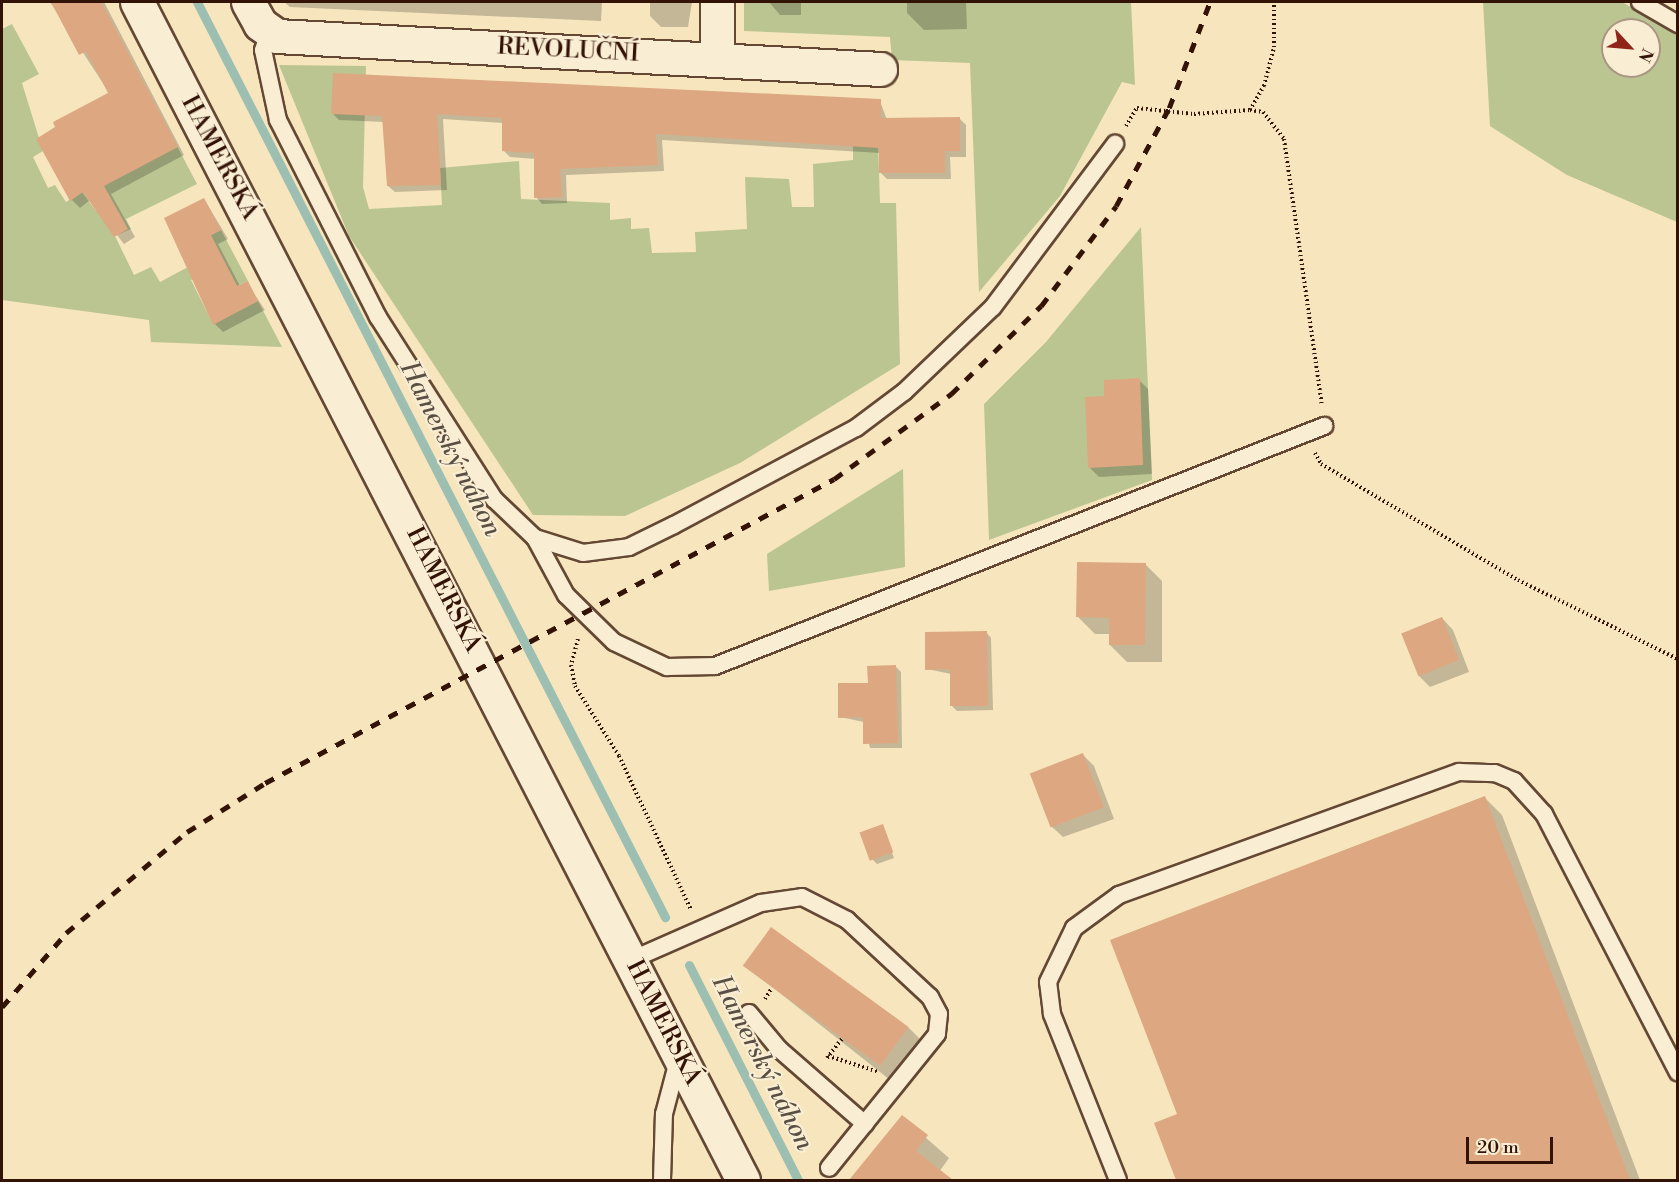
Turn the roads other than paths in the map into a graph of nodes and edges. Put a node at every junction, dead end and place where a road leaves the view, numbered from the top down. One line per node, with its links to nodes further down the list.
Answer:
1 (137, 2): 11 (street, HAMERSKÁ)
2 (717, 2): 6 (street)
3 (1640, 2): 5 (lane)
4 (259, 19): 6 (street, REVOLUČNÍ); 10 (lane)
5 (1677, 24)
6 (717, 58): 7 (street, REVOLUČNÍ)
7 (880, 69)
8 (1115, 144): 10 (lane)
9 (1324, 426): 10 (lane)
10 (535, 538)
11 (632, 960): 13 (street, HAMERSKÁ); 15 (lane)
12 (749, 1013): 15 (lane)
13 (680, 1054): 17 (lane); 18 (street, HAMERSKÁ)
14 (1677, 1072): 19 (lane)
15 (866, 1124): 16 (lane)
16 (829, 1168)
17 (662, 1180)
18 (743, 1180)
19 (1118, 1180)

